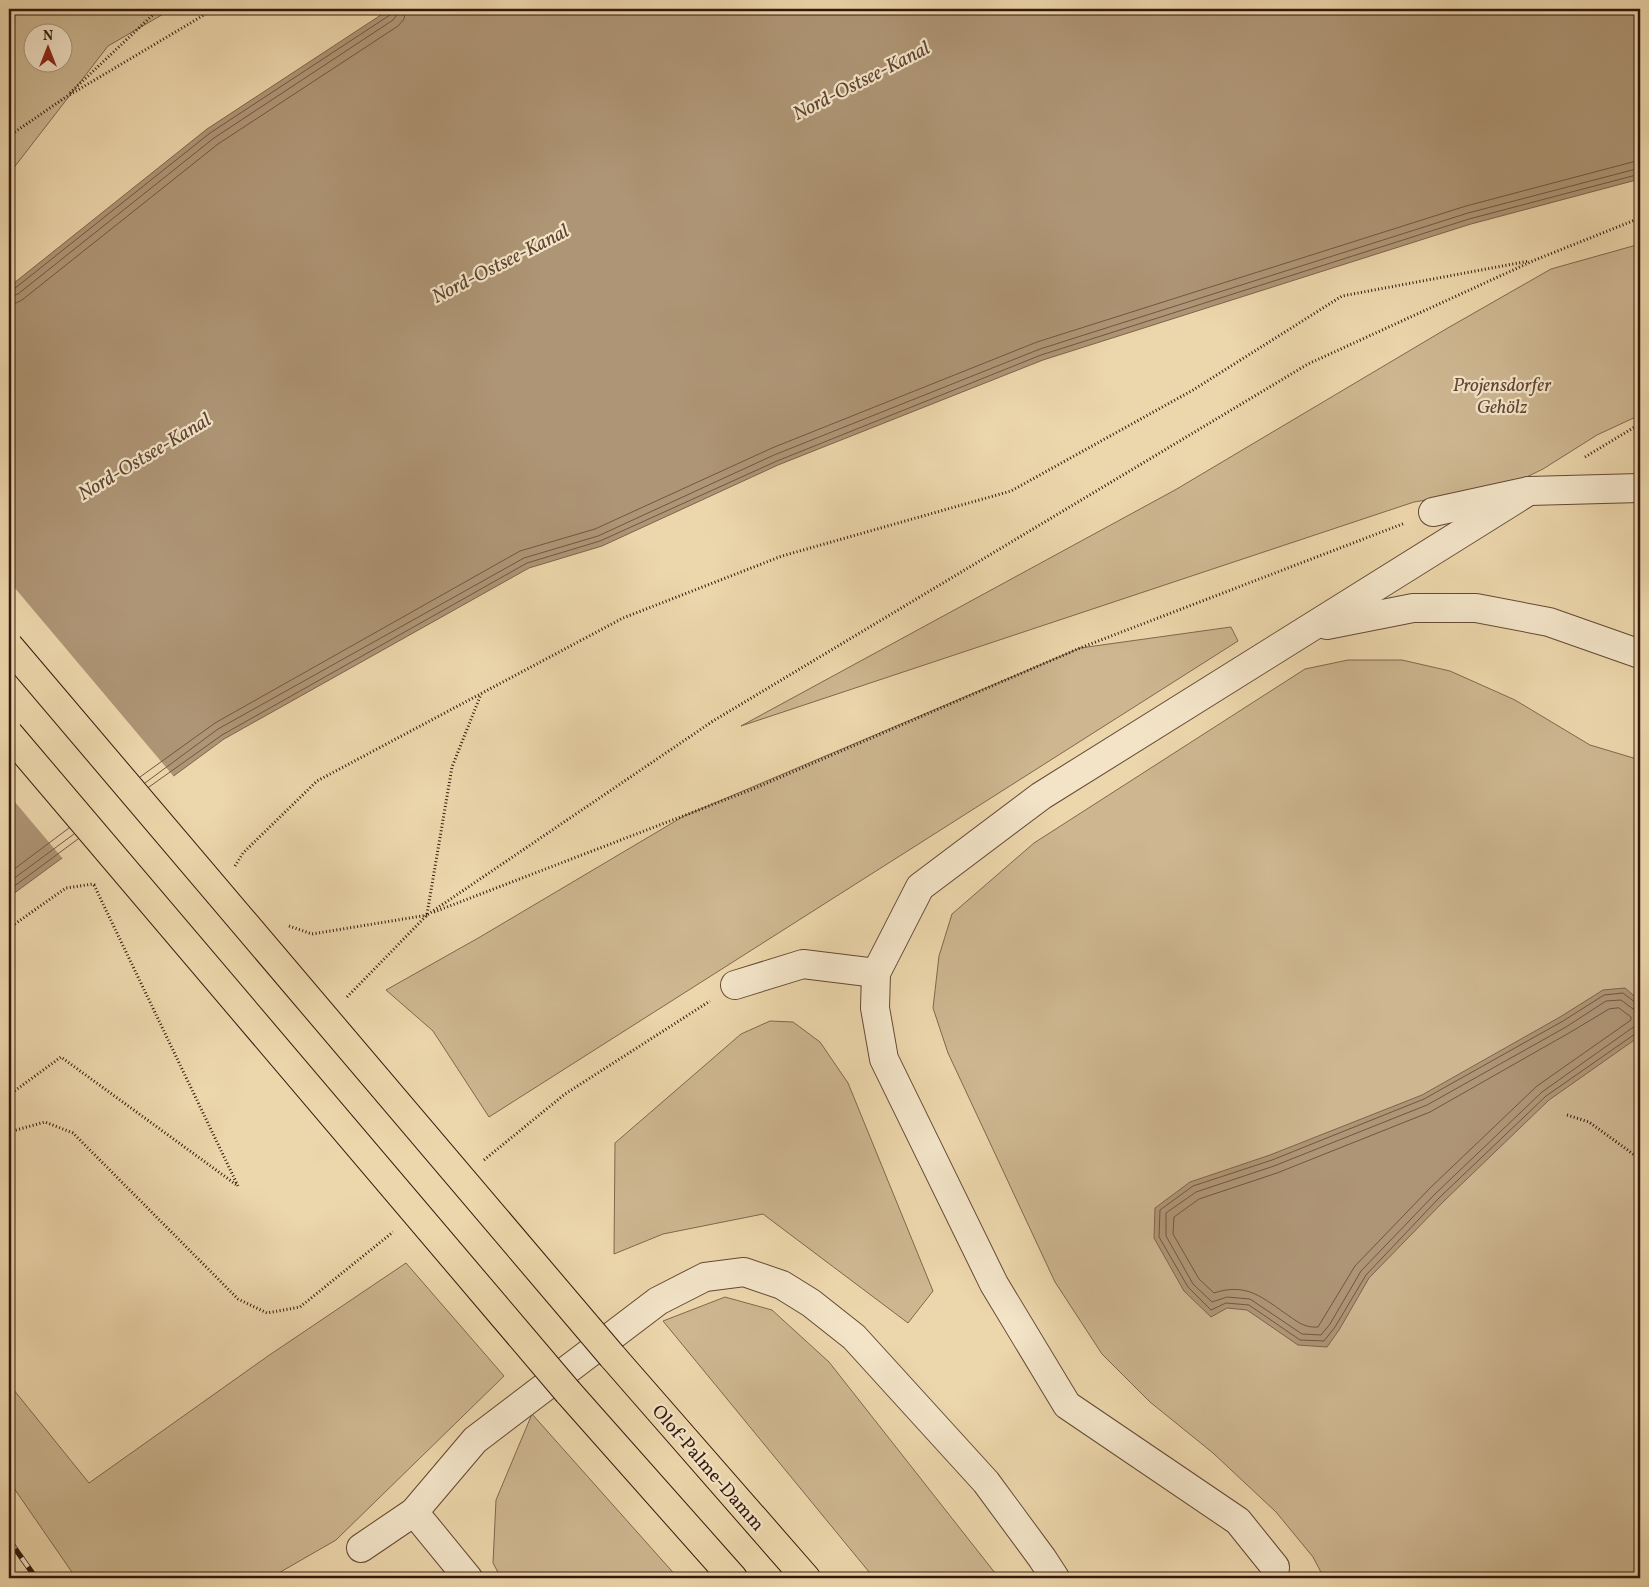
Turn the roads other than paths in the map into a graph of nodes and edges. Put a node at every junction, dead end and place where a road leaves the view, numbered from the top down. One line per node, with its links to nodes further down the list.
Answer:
1 (1640, 488): 2 (lane)
2 (1529, 491): 3 (lane); 4 (lane)
3 (1433, 512)
4 (1311, 628): 6 (lane); 8 (lane)
5 (9, 646): 14 (highway, Olof-Palme-Damm, bridge)
6 (1640, 654)
7 (9, 734): 13 (highway, bridge)
8 (876, 973): 9 (lane); 16 (lane)
9 (735, 985)
10 (414, 1512): 11 (lane); 12 (lane); 15 (lane)
11 (360, 1548)
12 (468, 1578)
13 (733, 1578)
14 (806, 1578)
15 (1055, 1578)
16 (1274, 1578)

